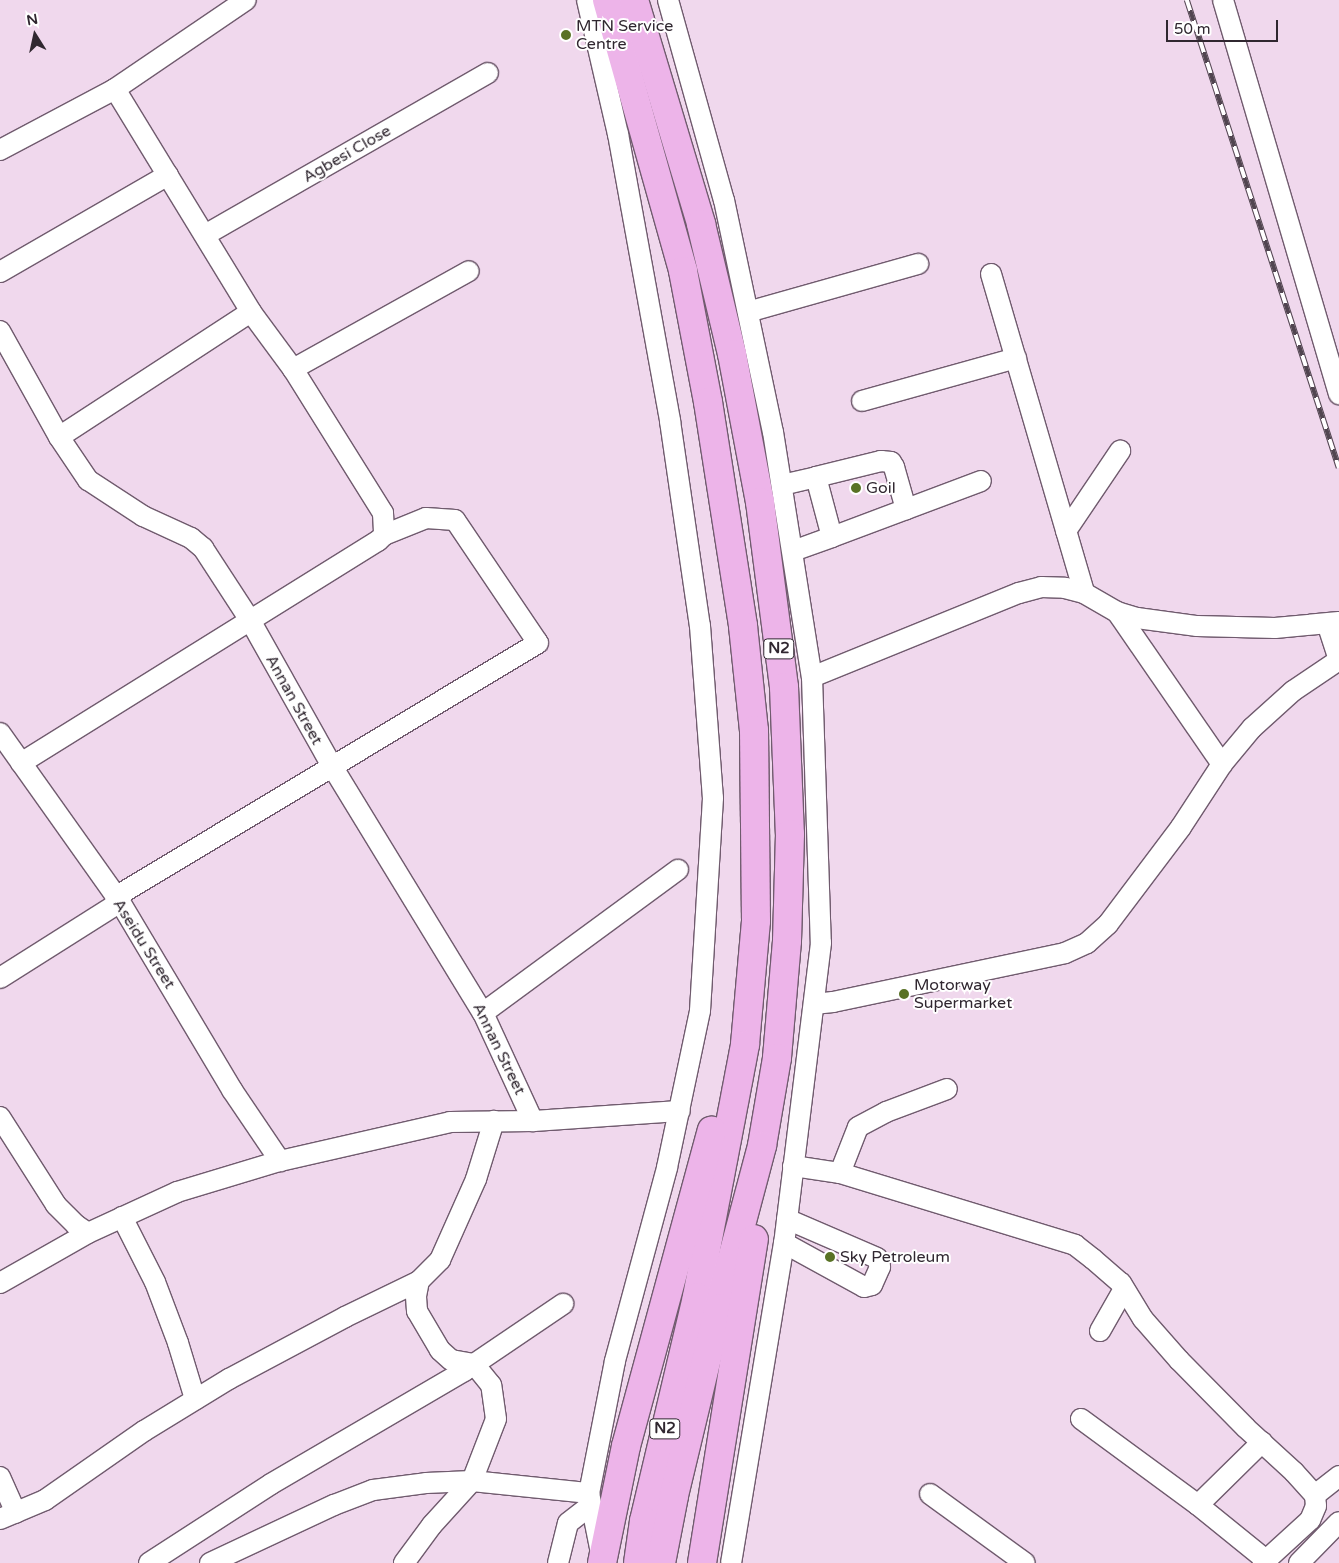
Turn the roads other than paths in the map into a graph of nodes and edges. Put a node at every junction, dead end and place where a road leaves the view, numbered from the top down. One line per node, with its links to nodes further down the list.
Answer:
1 (246, 0): 8 (street)
2 (586, 0): 49 (street)
3 (607, 0): 44 (highway, N2)
4 (634, 0): 53 (highway, N2)
5 (668, 0): 17 (street)
6 (1223, 0): 21 (street)
7 (488, 73): 11 (street, Agbesi Close)
8 (115, 89): 9 (street); 10 (street)
9 (0, 150)
10 (168, 175): 11 (street); 14 (street)
11 (205, 235): 16 (street)
12 (918, 264): 17 (street)
13 (469, 271): 20 (street)
14 (0, 272)
15 (991, 274): 19 (street)
16 (252, 312): 20 (street); 23 (street)
17 (748, 312): 27 (street)
18 (0, 330): 23 (street, Annan Street)
19 (1016, 358): 22 (street); 29 (street)
20 (293, 370): 30 (street)
21 (1339, 394)
22 (862, 401)
23 (59, 437): 35 (street, Annan Street)
24 (1120, 451): 29 (street)
25 (816, 477): 27 (street); 28 (street); 31 (street)
26 (980, 481): 28 (street)
27 (782, 485): 32 (street)
28 (906, 509): 31 (street)
29 (1066, 531): 33 (street)
30 (384, 535): 35 (street); 41 (street)
31 (832, 537): 32 (street)
32 (793, 551): 37 (street)
33 (1084, 593): 34 (street); 37 (street)
34 (1116, 612): 36 (street); 40 (street)
35 (250, 620): 39 (street); 41 (street, Annan Street)
36 (1333, 623): 40 (street)
37 (812, 676): 46 (street)
38 (1, 739): 39 (street, Aseidu Street)
39 (21, 763): 43 (street, Aseidu Street)
40 (1222, 764): 46 (street)
41 (332, 766): 43 (street); 47 (street, Annan Street)
42 (678, 870): 47 (street)
43 (117, 900): 45 (street); 54 (street, Aseidu Street)
44 (756, 921): 64 (highway, N2); 80 (highway)
45 (0, 978)
46 (814, 1004): 55 (street)
47 (483, 1013): 52 (street, Annan Street)
48 (947, 1088): 56 (street)
49 (680, 1111): 52 (street); 76 (street)
50 (0, 1117): 59 (street)
51 (494, 1121): 52 (street); 54 (street); 61 (street)
52 (533, 1121)
53 (762, 1146): 64 (highway, N2); 88 (highway)
54 (280, 1161): 57 (street)
55 (793, 1166): 56 (street); 58 (street)
56 (840, 1174): 63 (street)
57 (122, 1217): 59 (street); 68 (street)
58 (787, 1219): 60 (street); 60 (street)
59 (88, 1233): 62 (street)
60 (784, 1243): 89 (street)
61 (419, 1281): 67 (street); 68 (street)
62 (0, 1283)
63 (1124, 1289): 66 (street); 70 (street)
64 (708, 1302): 86 (highway, N2); 87 (highway, N2)
65 (563, 1304): 67 (street)
66 (1100, 1331)
67 (474, 1364): 73 (street); 82 (street)
68 (195, 1399): 78 (street)
69 (1081, 1419): 77 (street)
70 (1262, 1442): 75 (street); 77 (street)
71 (1339, 1476): 75 (street)
72 (0, 1477): 78 (street)
73 (472, 1481): 76 (street); 83 (street); 84 (street)
74 (930, 1494): 90 (street)
75 (1315, 1496): 81 (street)
76 (590, 1499): 80 (street); 85 (street)
77 (1198, 1505): 81 (street)
78 (8, 1516)
79 (1339, 1522): 91 (street)
80 (602, 1561)
81 (1265, 1562)
82 (149, 1563)
83 (210, 1563)
84 (404, 1563)
85 (558, 1563)
86 (638, 1563)
87 (661, 1563)
88 (702, 1563)
89 (731, 1563)
90 (1025, 1563)
91 (1299, 1563)

